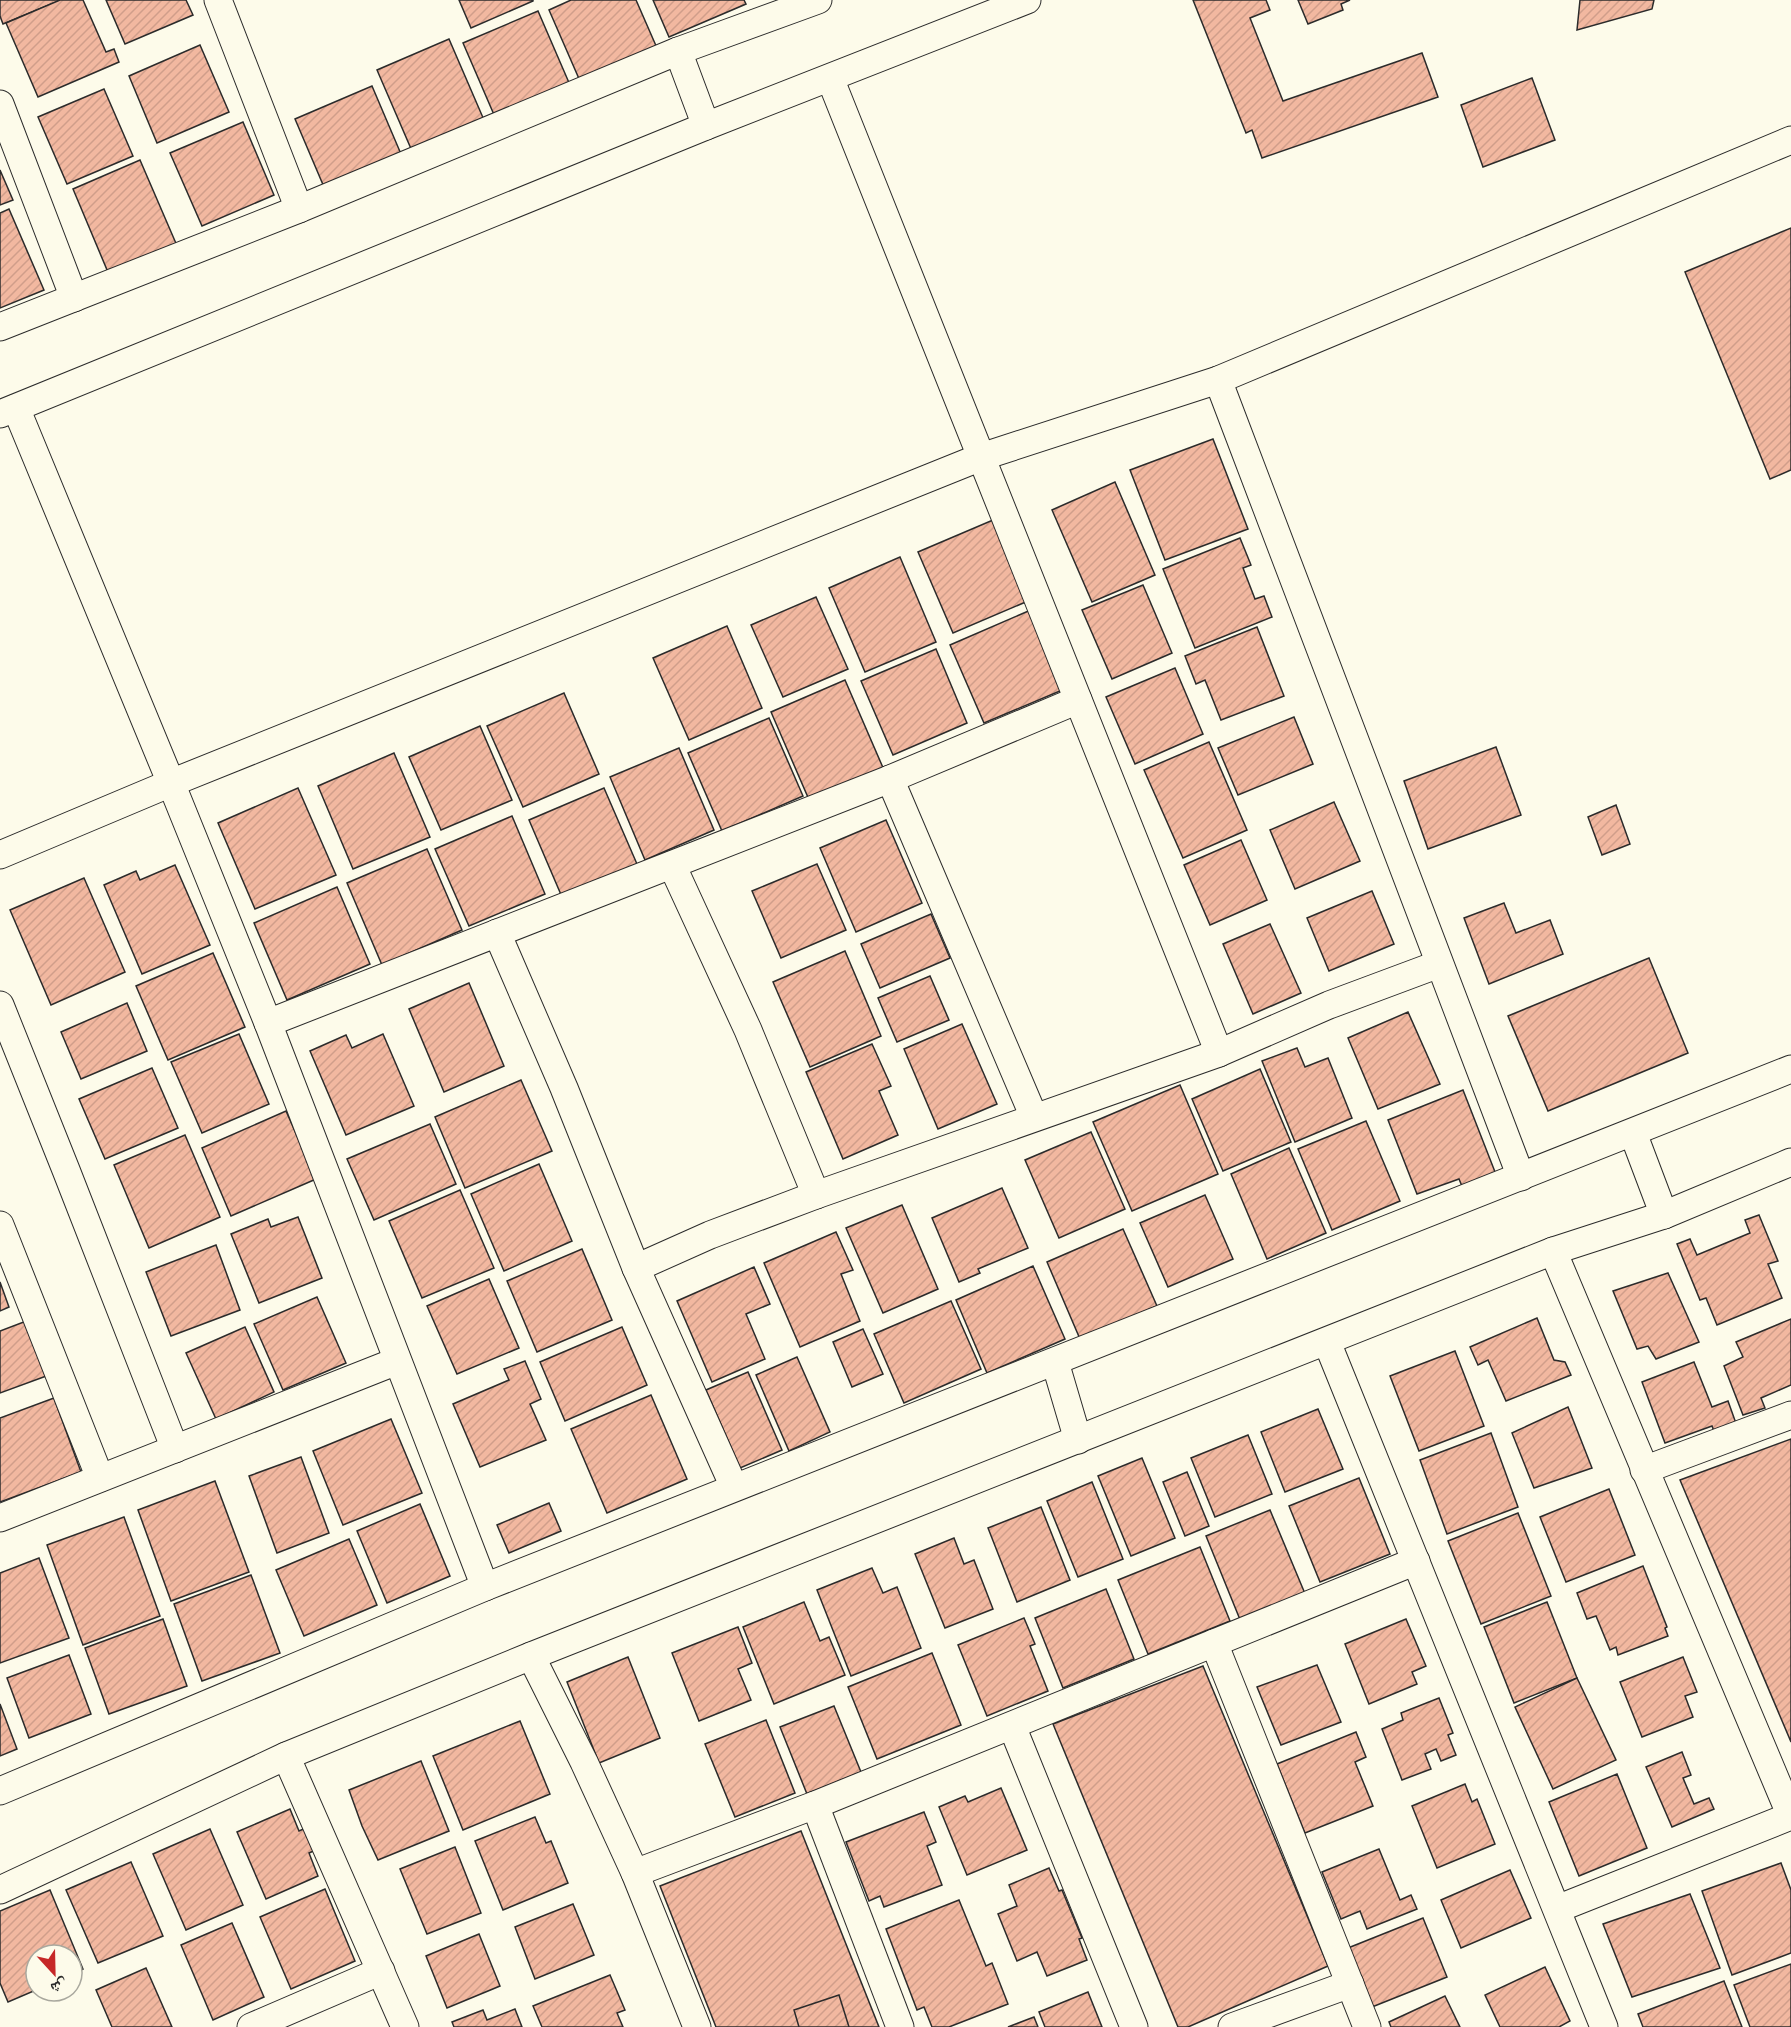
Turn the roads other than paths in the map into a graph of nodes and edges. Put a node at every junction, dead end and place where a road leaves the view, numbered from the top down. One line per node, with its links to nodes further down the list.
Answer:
1 (218, 0): 9 (street)
2 (818, 0): 4 (street)
3 (1027, 0): 5 (street)
4 (678, 51): 7 (street); 9 (street)
5 (830, 78): 7 (street); 14 (street)
6 (0, 104): 10 (street)
7 (706, 126): 13 (street)
8 (1791, 141): 12 (street)
9 (299, 209): 10 (street)
10 (74, 298): 11 (street)
11 (0, 327)
12 (1218, 380): 14 (street); 21 (street)
13 (8, 411): 17 (street)
14 (981, 457): 15 (street); 17 (street)
15 (1078, 700): 16 (street); 24 (street)
16 (890, 779): 19 (street); 26 (street)
17 (171, 783): 18 (street); 23 (street)
18 (0, 855)
19 (672, 865): 20 (street); 30 (street)
20 (497, 933): 23 (street); 34 (street)
21 (1439, 964): 24 (street); 29 (street)
22 (0, 1005): 40 (street)
23 (268, 1023): 36 (street)
24 (1219, 1053): 26 (street)
25 (1791, 1069): 27 (street)
26 (1034, 1117): 30 (street)
27 (1633, 1133): 29 (street); 31 (street)
28 (1789, 1169): 31 (street)
29 (1521, 1177): 37 (street)
30 (816, 1195): 34 (street)
31 (1664, 1215): 33 (street)
32 (0, 1225): 42 (street)
33 (1553, 1251): 35 (street); 41 (street)
34 (636, 1268): 43 (street)
35 (1327, 1342): 39 (street); 45 (street)
36 (398, 1360): 40 (street); 46 (street)
37 (1055, 1362): 39 (street); 43 (street)
38 (1791, 1415): 41 (street)
39 (1078, 1440): 48 (street)
40 (175, 1449): 42 (street)
41 (1644, 1470): 53 (street)
42 (100, 1478): 44 (street)
43 (734, 1487): 46 (street)
44 (0, 1518)
45 (1416, 1561): 47 (street); 56 (street)
46 (485, 1587): 51 (street)
47 (1214, 1643): 49 (street); 58 (street)
48 (531, 1656): 50 (street); 54 (street)
49 (1012, 1726): 52 (street); 63 (street)
50 (286, 1756): 55 (street); 57 (street)
51 (0, 1791)
52 (815, 1805): 54 (street); 62 (street)
53 (1791, 1816): 56 (street)
54 (635, 1873): 61 (street)
55 (0, 1890)
56 (1557, 1909): 66 (street)
57 (381, 1971): 59 (street); 60 (street)
58 (1350, 1984): 64 (street); 65 (street)
59 (251, 2027)
60 (405, 2027)
61 (697, 2027)
62 (900, 2027)
63 (1134, 2027)
64 (1232, 2027)
65 (1367, 2027)
66 (1604, 2027)

